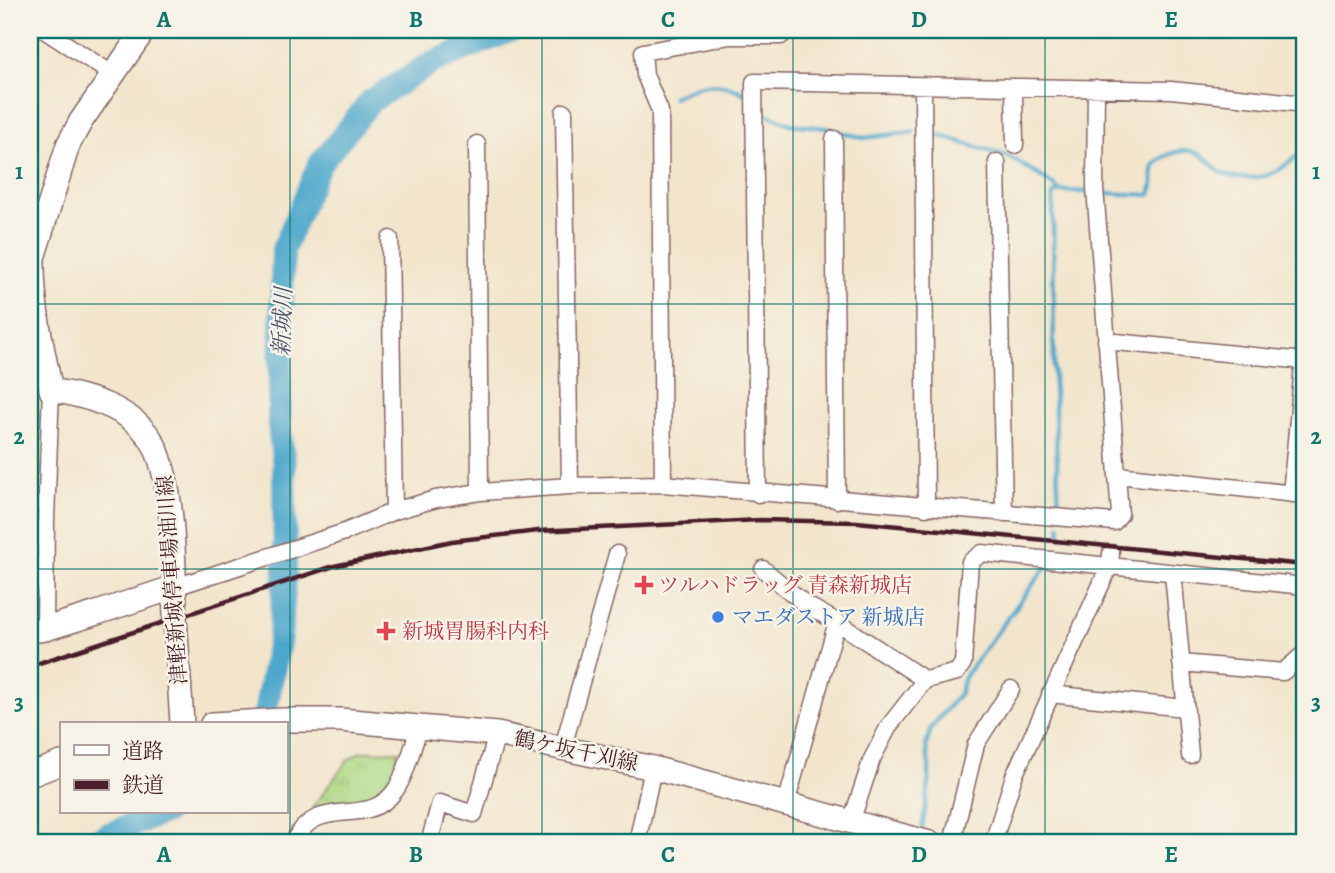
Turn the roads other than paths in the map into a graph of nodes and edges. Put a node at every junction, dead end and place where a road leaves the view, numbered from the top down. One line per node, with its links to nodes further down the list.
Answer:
1 (44, 30): 4 (street)
2 (144, 30): 4 (main road)
3 (781, 36): 21 (street)
4 (112, 74): 15 (main road)
5 (923, 86): 6 (street); 24 (street); 27 (street)
6 (1014, 87): 7 (street); 12 (street)
7 (1096, 88): 8 (street); 17 (street)
8 (1305, 104)
9 (564, 113): 22 (street)
10 (834, 139): 26 (street)
11 (477, 144): 23 (street)
12 (1015, 145)
13 (997, 162): 29 (street)
14 (390, 239): 28 (street)
15 (32, 257): 16 (main road)
16 (32, 284): 19 (main road)
17 (1106, 341): 18 (street); 20 (street)
18 (1305, 355): 25 (street)
19 (51, 390): 30 (street); 36 (main road, 津軽新城停車場油川線)
20 (1117, 475): 25 (street); 31 (street)
21 (663, 484): 22 (street); 24 (street)
22 (570, 486): 23 (street)
23 (480, 492): 28 (street)
24 (758, 494): 26 (street)
25 (1298, 494)
26 (837, 500): 27 (street)
27 (926, 508): 29 (street)
28 (394, 512): 36 (street)
29 (1004, 513): 31 (street)
30 (38, 518): 39 (street)
31 (1114, 522): 33 (street)
32 (617, 554): 50 (street)
33 (1111, 554): 35 (street); 42 (street); 44 (street)
34 (763, 569): 38 (street)
35 (1173, 573): 37 (street); 41 (street)
36 (175, 586): 39 (main road); 46 (main road, 津軽新城停車場油川線)
37 (1305, 586)
38 (837, 622): 42 (street); 55 (street)
39 (37, 630)
40 (1305, 653): 41 (street)
41 (1181, 663): 45 (street)
42 (925, 680): 56 (street)
43 (1011, 690): 61 (street)
44 (1050, 694): 45 (street); 62 (street)
45 (1185, 708): 51 (street)
46 (182, 722)
47 (278, 722): 48 (main road, 鶴ケ坂千刈線)
48 (420, 726): 49 (main road, 鶴ケ坂千刈線); 57 (street)
49 (496, 734): 50 (main road, 鶴ケ坂千刈線); 58 (street)
50 (564, 747): 53 (main road, 鶴ケ坂千刈線)
51 (1189, 755)
52 (60, 763): 54 (main road)
53 (653, 768): 55 (main road, 鶴ケ坂千刈線); 59 (street)
54 (30, 775)
55 (786, 804): 56 (main road, 鶴ケ坂千刈線)
56 (851, 821): 60 (main road, 鶴ケ坂千刈線)
57 (293, 843)
58 (429, 843)
59 (636, 843)
60 (929, 843)
61 (952, 843)
62 (993, 843)

